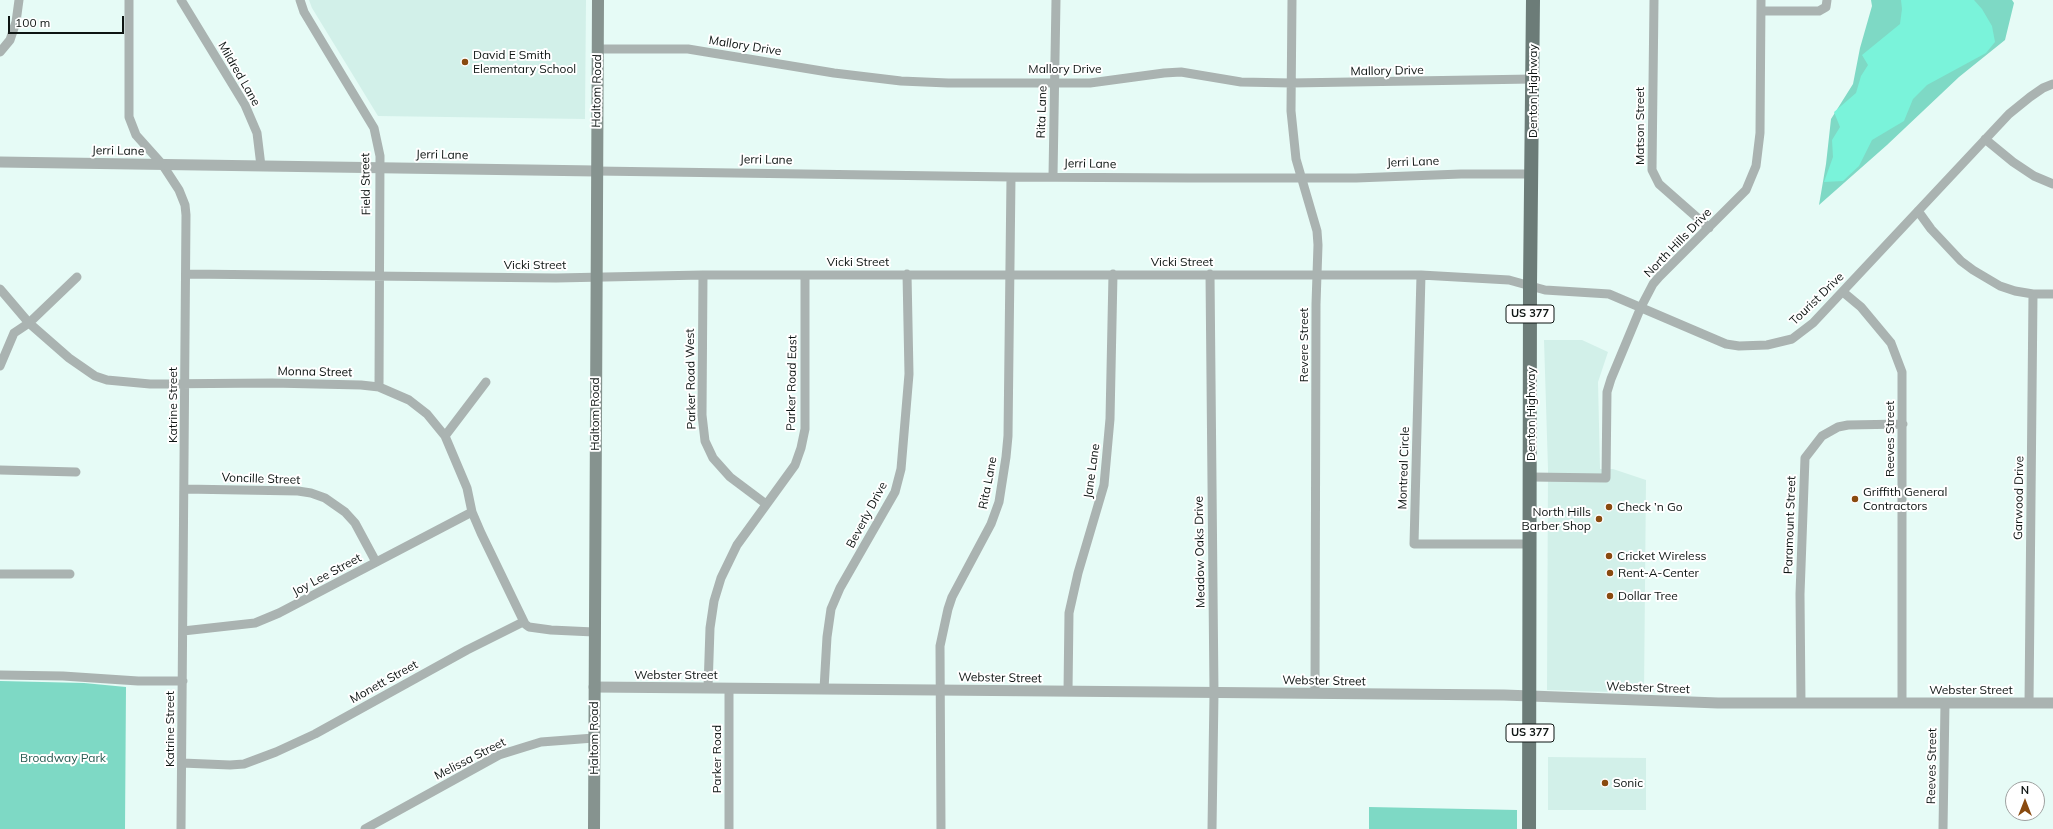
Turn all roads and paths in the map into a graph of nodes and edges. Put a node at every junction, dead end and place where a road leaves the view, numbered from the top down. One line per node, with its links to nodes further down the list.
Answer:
1 (19, 0): 14 (street)
2 (129, 0): 21 (street, Katrine Street)
3 (181, 0): 22 (street, Mildred Lane)
4 (300, 0): 23 (street, Field Street)
5 (598, 0): 13 (main road, Haltom Road)
6 (1056, 0): 16 (street, Rita Lane)
7 (1292, 0): 17 (street, Revere Street)
8 (1533, 0): 15 (main road, Denton Highway / US 377)
9 (1654, 0): 31 (street, Matson Street)
10 (1761, 0): 12 (street, North Hills Drive)
11 (1827, 0): 12 (street)
12 (1761, 11): 31 (street, North Hills Drive)
13 (598, 49): 16 (street, Mallory Drive); 24 (main road, Haltom Road)
14 (0, 52)
15 (1533, 79): 17 (street, Mallory Drive); 25 (main road, Denton Highway / US 377)
16 (1055, 82): 17 (street, Mallory Drive); 26 (street, Rita Lane)
17 (1291, 83): 28 (street, Revere Street)
18 (2053, 84): 19 (street, Tourist Drive)
19 (1985, 139): 29 (street); 30 (street, Tourist Drive)
20 (0, 162): 21 (street, Jerri Lane)
21 (162, 164): 22 (street, Jerri Lane); 32 (street, Katrine Street)
22 (261, 166): 23 (street, Jerri Lane)
23 (380, 167): 24 (street, Jerri Lane); 39 (street, Field Street)
24 (596, 170): 27 (street, Jerri Lane); 43 (main road, Haltom Road)
25 (1532, 174): 28 (street, Jerri Lane); 44 (main road, Denton Highway / US 377)
26 (1053, 176): 27 (street, Jerri Lane); 28 (street, Jerri Lane)
27 (1010, 177): 38 (street, Rita Lane)
28 (1302, 178): 40 (street, Revere Street)
29 (2053, 184)
30 (1918, 211): 46 (street, Tourist Drive); 47 (street)
31 (1708, 228): 49 (street, North Hills Drive)
32 (186, 274): 39 (street, Vicki Street); 52 (street, Katrine Street)
33 (907, 274): 37 (street, Vicki Street); 38 (street, Vicki Street); 75 (street, Beverly Drive)
34 (1113, 274): 35 (street, Vicki Street); 38 (street, Vicki Street); 77 (street, Jane Lane)
35 (1210, 274): 40 (street, Vicki Street); 78 (street, Meadow Oaks Drive)
36 (703, 275): 37 (street, Vicki Street); 43 (street, Vicki Street); 61 (street, Parker Road West)
37 (804, 275): 61 (street, Parker Road East)
38 (1010, 275): 76 (street, Rita Lane)
39 (378, 276): 43 (street, Vicki Street); 54 (street, Field Street)
40 (1317, 276): 41 (street, Vicki Street); 79 (street, Revere Street)
41 (1421, 276): 44 (street, Vicki Street); 63 (street, Montreal Circle)
42 (77, 277): 50 (street)
43 (596, 277): 69 (main road, Haltom Road)
44 (1530, 285): 49 (street, Tourist Drive); 59 (main road, Denton Highway / US 377)
45 (0, 289): 50 (street, Monna Street)
46 (1843, 292): 49 (street, Tourist Drive); 55 (street, Reeves Street)
47 (2033, 294): 48 (street); 84 (street, Garwood Drive)
48 (2053, 294)
49 (1642, 307): 59 (street, North Hills Drive)
50 (29, 323): 51 (street); 52 (street, Monna Street)
51 (0, 366)
52 (185, 382): 54 (street, Monna Street); 60 (street, Katrine Street)
53 (486, 382): 56 (street)
54 (379, 387): 56 (street, Monna Street)
55 (1903, 424): 81 (street, Paramount Street); 82 (street, Reeves Street)
56 (444, 436): 62 (street, Monna Street)
57 (0, 470): 58 (street)
58 (76, 472)
59 (1531, 478): 63 (main road, Denton Highway / US 377)
60 (184, 489): 64 (street, Voncille Street); 68 (street, Katrine Street)
61 (766, 504): 73 (street)
62 (472, 512): 64 (street, Joy Lee Street); 67 (street, Monna Street)
63 (1530, 544): 80 (main road, Denton Highway / US 377)
64 (376, 562): 68 (street, Joy Lee Street)
65 (0, 574): 66 (street)
66 (70, 574)
67 (523, 622): 69 (street); 87 (street, Monett Street)
68 (183, 631): 71 (street, Katrine Street)
69 (594, 632): 72 (main road, Haltom Road)
70 (0, 675): 71 (street)
71 (183, 680): 87 (street, Katrine Street)
72 (594, 687): 73 (street, Webster Street); 86 (main road, Haltom Road)
73 (708, 688): 74 (street, Webster Street)
74 (728, 688): 75 (street, Webster Street); 91 (street, Parker Road)
75 (824, 689): 76 (street, Webster Street)
76 (940, 690): 77 (street, Webster Street); 92 (street, Rita Lane)
77 (1068, 691): 78 (street, Webster Street)
78 (1214, 693): 79 (street, Webster Street); 93 (street, Meadow Oaks Drive)
79 (1315, 694): 80 (street, Webster Street)
80 (1530, 697): 81 (street, Webster Street); 94 (main road, Denton Highway / US 377)
81 (1801, 703): 82 (street, Webster Street)
82 (1902, 703): 83 (street, Webster Street)
83 (1945, 703): 84 (street, Webster Street); 95 (street, Reeves Street)
84 (2029, 703): 85 (street, Webster Street)
85 (2053, 703)
86 (594, 738): 89 (street, Melissa Street); 90 (main road, Haltom Road)
87 (182, 762): 88 (street, Katrine Street)
88 (182, 829)
89 (365, 829)
90 (594, 829)
91 (729, 829)
92 (941, 829)
93 (1212, 829)
94 (1529, 829)
95 (1943, 829)

